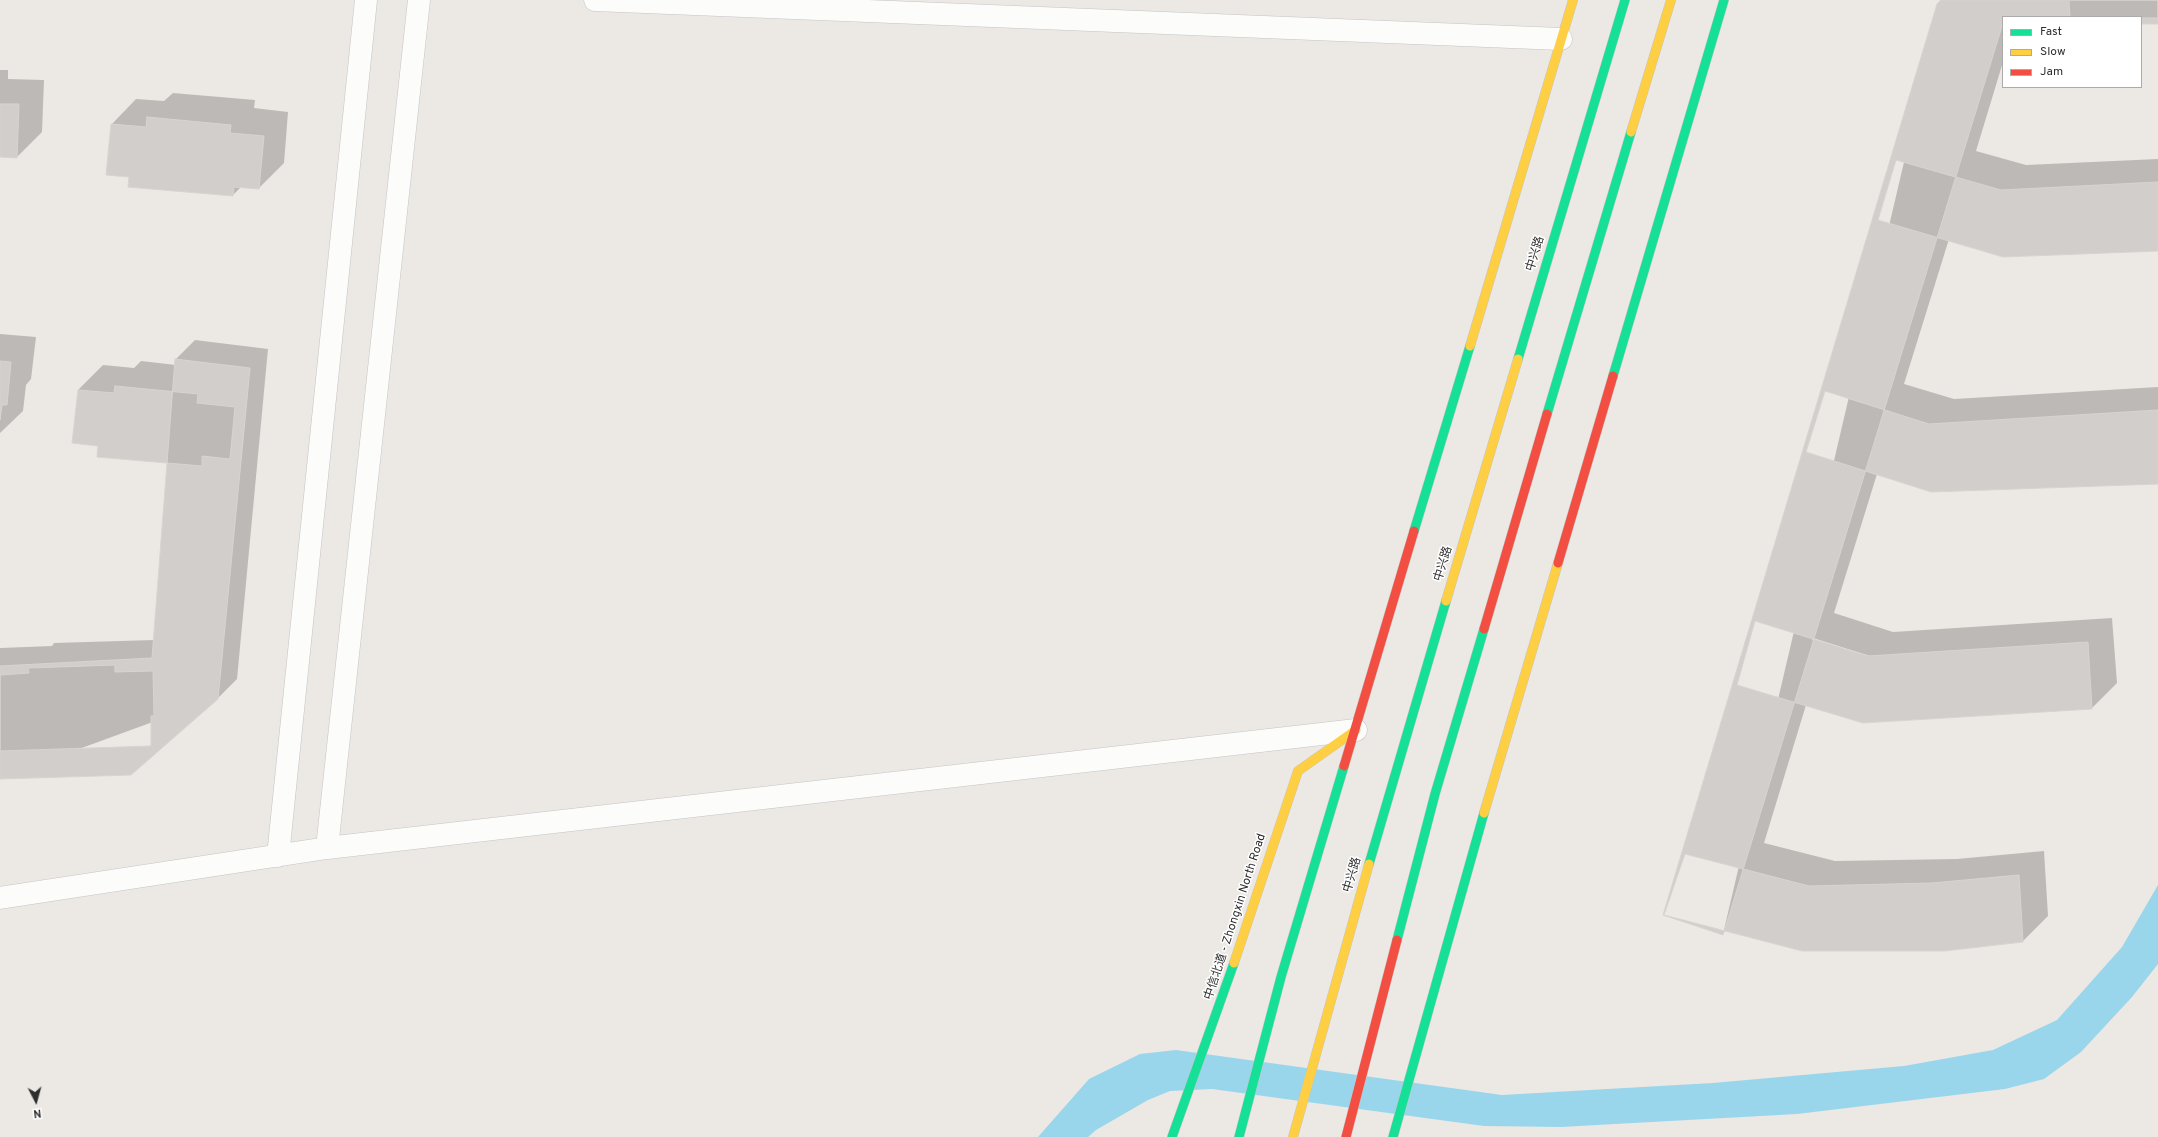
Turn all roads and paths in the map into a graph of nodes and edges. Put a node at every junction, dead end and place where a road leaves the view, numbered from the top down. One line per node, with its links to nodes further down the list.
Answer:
1 (366, 0): 11 (street)
2 (418, 0): 10 (street)
3 (595, 0): 8 (street)
4 (1573, 0): 8 (main road)
5 (1625, 0): 16 (main road, 中兴路)
6 (1671, 0): 13 (main road)
7 (1724, 0): 17 (main road)
8 (1561, 39): 9 (main road)
9 (1356, 730): 10 (street); 14 (main road, 中信北道 - Zhongxin North Road); 15 (main road)
10 (327, 848): 11 (street)
11 (278, 856): 12 (street)
12 (0, 898)
13 (1346, 1136)
14 (1172, 1137)
15 (1239, 1137)
16 (1293, 1137)
17 (1393, 1137)

